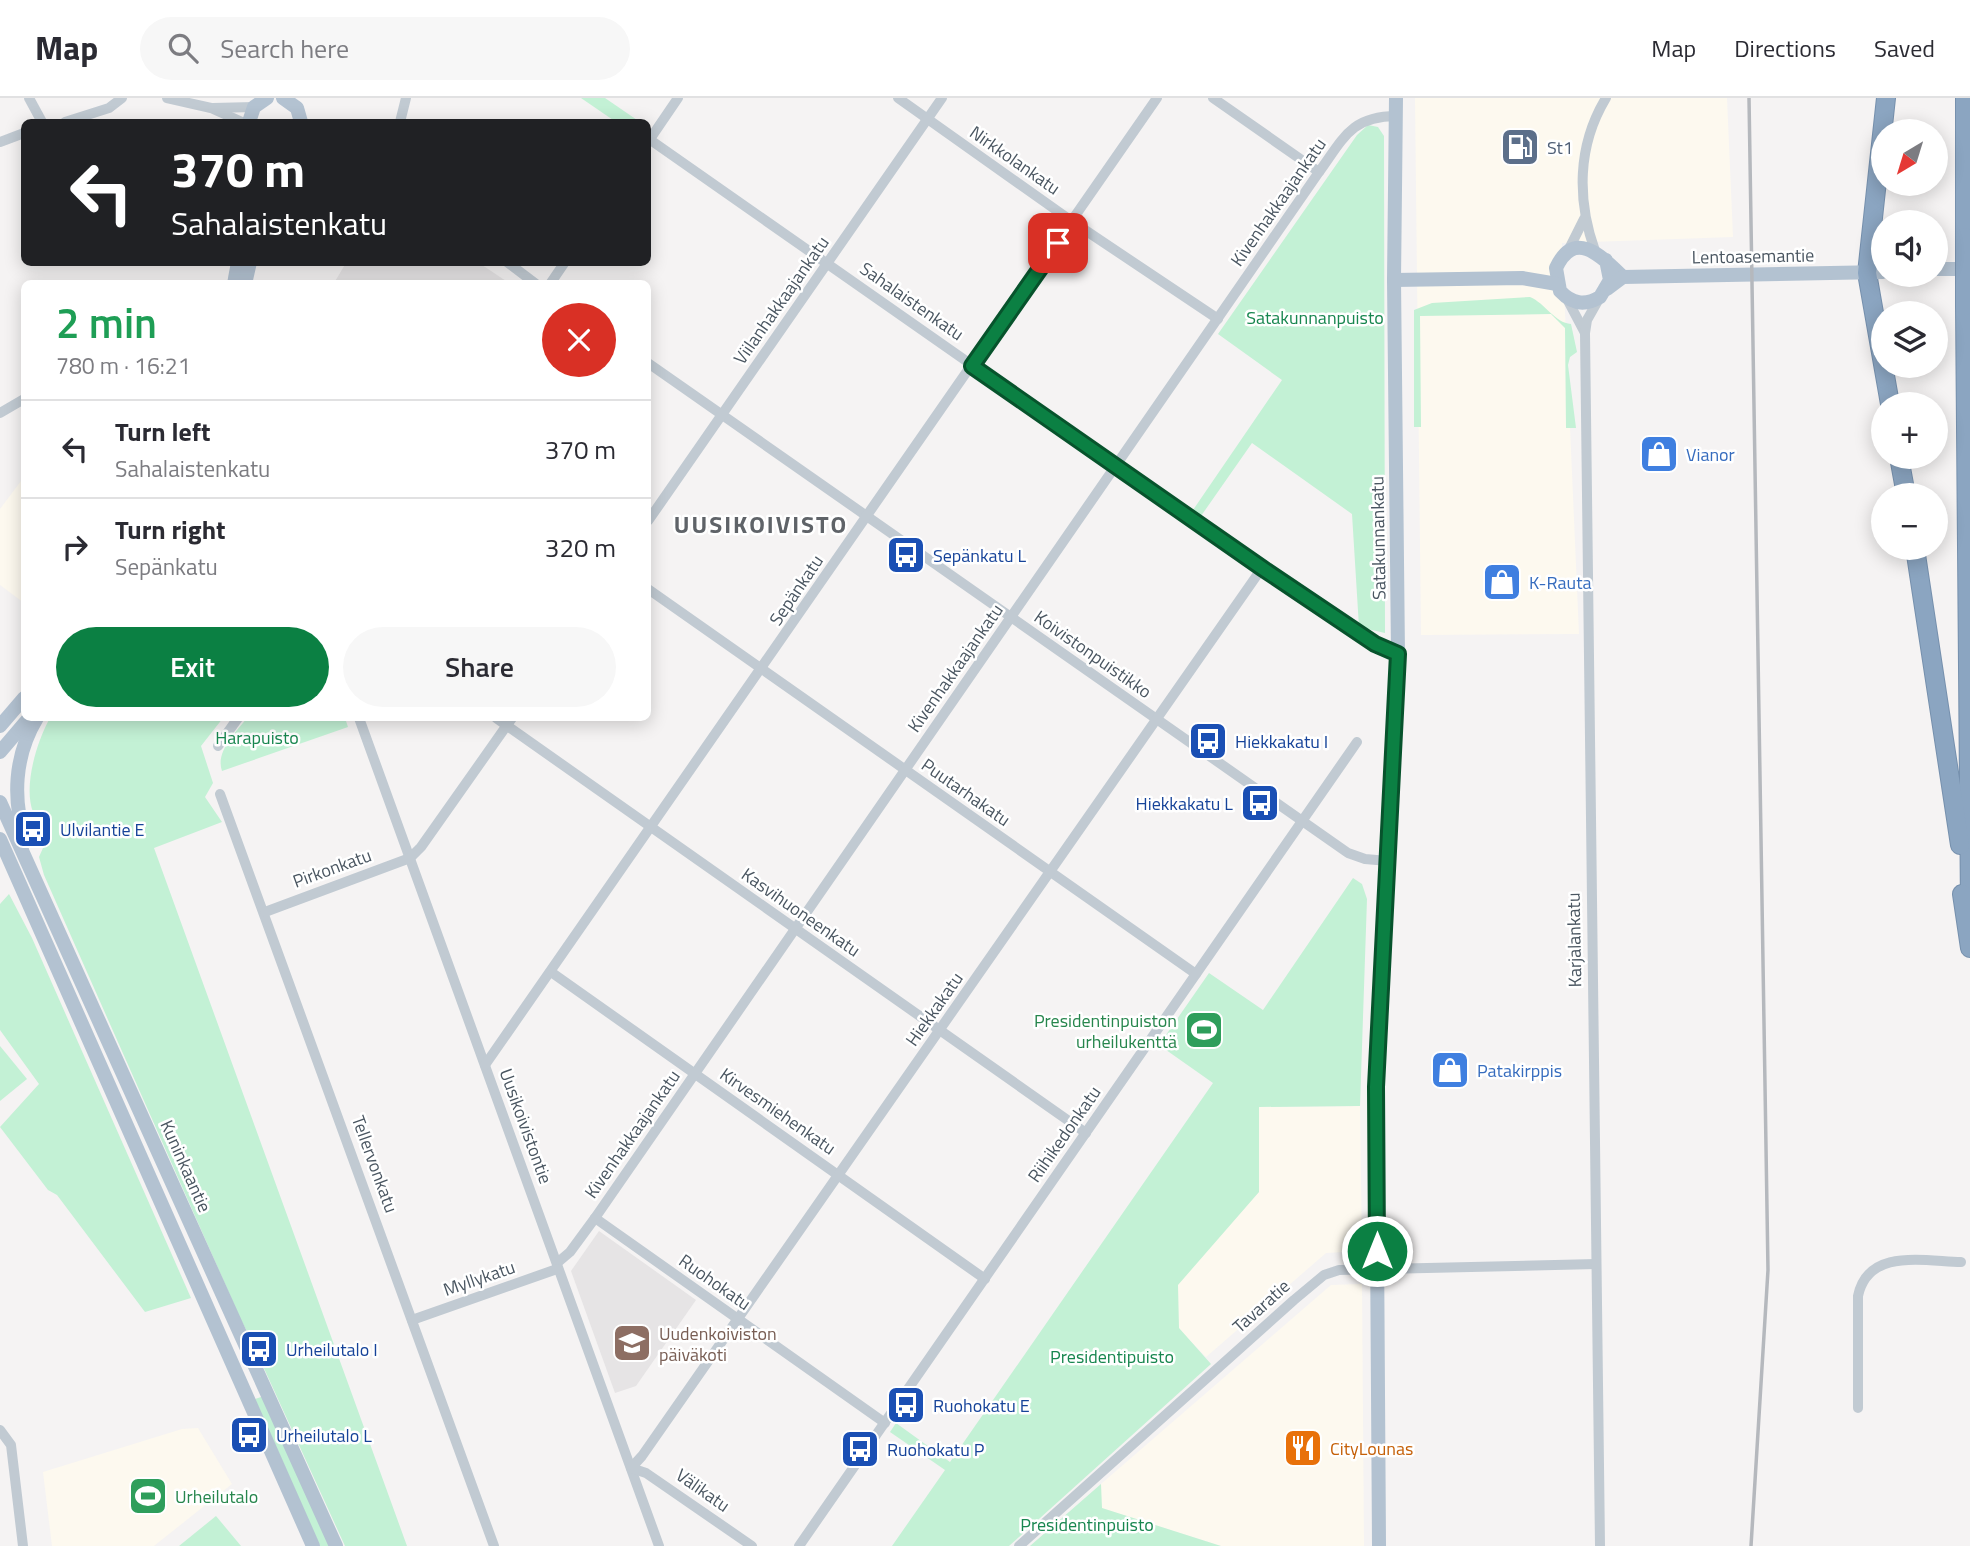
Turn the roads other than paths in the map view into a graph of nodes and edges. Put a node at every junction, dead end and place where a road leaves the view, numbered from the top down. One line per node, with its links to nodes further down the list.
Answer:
1 (29, 98): 20 (street)
2 (122, 98): 21 (street)
3 (167, 98): 17 (street)
4 (267, 98): 16 (main road)
5 (283, 98): 18 (main road)
6 (406, 98): 24 (street)
7 (678, 98): 27 (street)
8 (898, 98): 25 (street, Nirkkolankatu)
9 (942, 98): 25 (street, Viilanhakkaajankatu)
10 (1157, 98): 33 (street, Sepänkatu)
11 (1213, 98): 30 (street)
12 (1396, 98): 19 (main road, Satakunnankatu)
13 (1606, 98): 32 (street)
14 (1886, 98): 31 (highway)
15 (1965, 98): 87 (highway, bridge)
16 (254, 107): 17 (street); 23 (main road)
17 (211, 108): 22 (street)
18 (301, 113)
19 (1396, 116): 30 (street, Kivenhakkaajankatu); 45 (main road, Satakunnankatu)
20 (40, 119)
21 (74, 119)
22 (235, 119)
23 (251, 119)
24 (401, 119)
25 (927, 119): 33 (street, Nirkkolankatu); 36 (street, Viilanhakkaajankatu)
26 (21, 134): 28 (street)
27 (651, 137)
28 (0, 142)
29 (651, 143): 36 (street, Sahalaistenkatu)
30 (1319, 172): 50 (street, Kivenhakkaajankatu)
31 (1879, 210)
32 (1584, 219): 34 (street); 35 (street)
33 (1073, 222): 50 (street, Nirkkolankatu); 53 (street, Sepänkatu)
34 (1567, 253): 35 (main road); 38 (main road)
35 (1601, 255): 42 (main road); 48 (main road)
36 (828, 264): 53 (street, Sahalaistenkatu); 57 (street, Viilanhakkaajankatu)
37 (512, 266): 44 (street)
38 (1556, 268): 43 (main road); 46 (main road)
39 (1948, 269): 40 (main road)
40 (1970, 270)
41 (1871, 272): 42 (main road, Lentoasemantie)
42 (1623, 277): 48 (main road)
43 (1522, 278): 45 (main road); 46 (main road)
44 (531, 280)
45 (1394, 280): 65 (main road, Satakunnankatu)
46 (1557, 284): 49 (main road)
47 (1877, 287): 54 (highway)
48 (1604, 293): 49 (main road); 51 (street, Karjalankatu)
49 (1566, 297): 51 (street, Karjalankatu)
50 (1218, 319): 58 (street, Kivenhakkaajankatu)
51 (1585, 332): 101 (street, Karjalankatu)
52 (651, 365): 57 (street, Koivistonpuistikko)
53 (972, 366): 58 (street, Sahalaistenkatu); 59 (street, Sepänkatu)
54 (1889, 392)
55 (21, 401): 56 (street)
56 (0, 413)
57 (722, 415): 59 (street, Koivistonpuistikko); 60 (street, Viilanhakkaajankatu)
58 (1117, 467): 62 (street, Sahalaistenkatu); 64 (street, Kivenhakkaajankatu)
59 (867, 517): 64 (street, Koivistonpuistikko); 66 (street, Sepänkatu)
60 (651, 518)
61 (1917, 560): 91 (highway)
62 (1262, 568): 65 (street, Sahalaistenkatu); 68 (street, Hiekkakatu)
63 (651, 591): 66 (street, Puutarhakatu)
64 (1010, 618): 68 (street, Koivistonpuistikko); 78 (street, Kivenhakkaajankatu)
65 (1398, 654): 85 (main road, Satakunnankatu)
66 (762, 671): 78 (street, Puutarhakatu); 82 (street, Sepänkatu)
67 (21, 702): 74 (main road)
68 (1156, 719): 81 (street, Koivistonpuistikko); 86 (street, Hiekkakatu)
69 (26, 721): 77 (main road)
70 (36, 721): 89 (main road)
71 (236, 721): 76 (street)
72 (360, 721): 84 (street, Uusikoivistontie)
73 (509, 721): 82 (street, Kasvihuoneenkatu); 84 (street)
74 (0, 726)
75 (1357, 742): 81 (street, Riihikedonkatu)
76 (218, 746)
77 (0, 752)
78 (905, 771): 86 (street, Puutarhakatu); 90 (street, Kivenhakkaajankatu)
79 (220, 794): 88 (street, Tellervonkatu)
80 (0, 802): 89 (main road, Kuninkaantie)
81 (1302, 822): 85 (street, Koivistonpuistikko); 93 (street, Riihikedonkatu)
82 (651, 828): 90 (street, Kasvihuoneenkatu); 92 (street, Sepänkatu)
83 (0, 839): 112 (main road)
84 (410, 858): 88 (street, Pirkonkatu); 95 (street, Uusikoivistontie)
85 (1388, 862): 103 (main road, Satakunnankatu)
86 (1052, 872): 93 (street, Puutarhakatu); 94 (street, Hiekkakatu)
87 (1970, 907)
88 (265, 912): 105 (street, Tellervonkatu)
89 (56, 922): 113 (main road, Kuninkaantie)
90 (795, 930): 94 (street, Kasvihuoneenkatu); 96 (street, Kivenhakkaajankatu)
91 (1970, 948)
92 (551, 972): 95 (street, Sepänkatu); 96 (street, Kirvesmiehenkatu)
93 (1196, 974): 97 (street, Riihikedonkatu)
94 (939, 1032): 97 (street, Kasvihuoneenkatu); 98 (street, Hiekkakatu)
95 (485, 1065): 102 (street, Uusikoivistontie)
96 (695, 1074): 98 (street, Kirvesmiehenkatu); 99 (street, Kivenhakkaajankatu)
97 (1086, 1133): 104 (street, Riihikedonkatu)
98 (838, 1175): 104 (street, Kirvesmiehenkatu); 106 (street, Hiekkakatu)
99 (594, 1218): 102 (street, Kivenhakkaajankatu); 106 (street, Ruohokatu)
100 (1961, 1262): 107 (street)
101 (1596, 1264): 103 (street, Tavaratie); 120 (street, Karjalankatu)
102 (557, 1266): 105 (street, Myllykatu); 110 (street, Uusikoivistontie)
103 (1377, 1268): 118 (street, Tavaratie); 119 (main road, Satakunnankatu)
104 (985, 1279): 108 (street, Riihikedonkatu)
105 (412, 1320): 114 (street, Tellervonkatu)
106 (738, 1320): 108 (street, Ruohokatu); 110 (street, Hiekkakatu)
107 (1857, 1408)
108 (885, 1423): 117 (street, Riihikedonkatu)
109 (0, 1430): 111 (street)
110 (631, 1468): 115 (street, Uusikoivistontie); 116 (street, Välikatu)
111 (23, 1546)
112 (313, 1546)
113 (336, 1546)
114 (494, 1546)
115 (659, 1546)
116 (752, 1546)
117 (799, 1546)
118 (1019, 1546)
119 (1379, 1546)
120 (1600, 1546)

